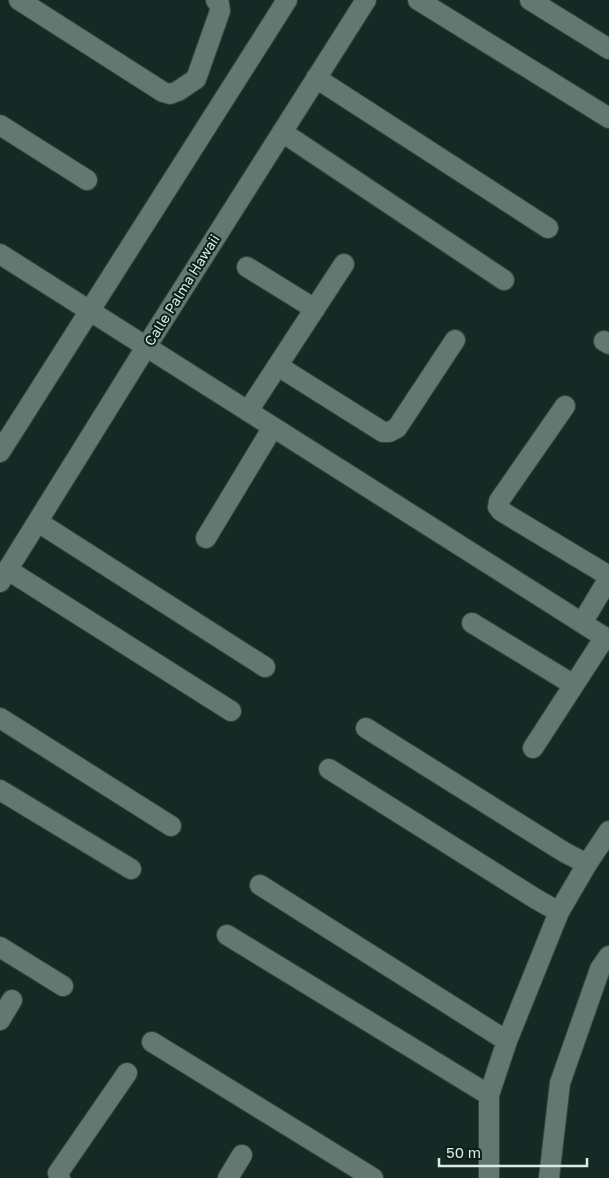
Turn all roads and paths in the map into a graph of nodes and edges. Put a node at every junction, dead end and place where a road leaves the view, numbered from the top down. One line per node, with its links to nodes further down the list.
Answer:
1 (19, 0): 9 (street)
2 (216, 0): 9 (street)
3 (287, 0): 10 (street)
4 (366, 0): 8 (street, Calle Palma Hawaii)
5 (418, 0): 11 (street)
6 (530, 0): 7 (street)
7 (609, 49)
8 (316, 78): 13 (street, Calle Palma Hawaii); 15 (street)
9 (196, 79): 10 (street)
10 (224, 97): 21 (street)
11 (609, 118)
12 (0, 125): 14 (street)
13 (282, 132): 19 (street); 23 (street, Calle Palma Hawaii)
14 (87, 180)
15 (548, 228)
16 (0, 254): 21 (street)
17 (344, 264): 20 (street)
18 (246, 267): 20 (street)
19 (504, 280)
20 (315, 309): 24 (street)
21 (90, 311): 23 (street); 28 (street)
22 (454, 340): 24 (street)
23 (146, 347): 26 (street); 29 (street, Calle Palma Hawaii)
24 (278, 366): 26 (street)
25 (565, 406): 32 (street)
26 (248, 411): 27 (street)
27 (274, 427): 30 (street); 34 (street)
28 (0, 452)
29 (38, 522): 31 (street, Calle Palma Hawaii); 36 (street)
30 (206, 538)
31 (4, 576): 38 (street)
32 (609, 577): 34 (street)
33 (472, 623): 37 (street)
34 (582, 623): 35 (street)
35 (607, 639): 37 (street)
36 (265, 666)
37 (574, 685): 41 (street)
38 (231, 711)
39 (0, 718): 44 (street)
40 (366, 728): 46 (street)
41 (533, 748)
42 (329, 769): 49 (street)
43 (0, 790): 47 (street)
44 (171, 826)
45 (609, 831): 46 (street)
46 (587, 864): 49 (street)
47 (131, 869)
48 (260, 885): 56 (street)
49 (559, 912): 56 (street)
50 (227, 935): 59 (street)
51 (0, 947): 53 (street)
52 (609, 956): 65 (street)
53 (63, 986)
54 (12, 1000): 55 (street)
55 (0, 1020)
56 (507, 1041): 59 (street)
57 (152, 1042): 63 (street)
58 (127, 1073): 61 (street)
59 (489, 1095): 64 (street)
60 (242, 1155): 62 (street)
61 (60, 1178)
62 (228, 1178)
63 (373, 1178)
64 (489, 1178)
65 (549, 1178)

